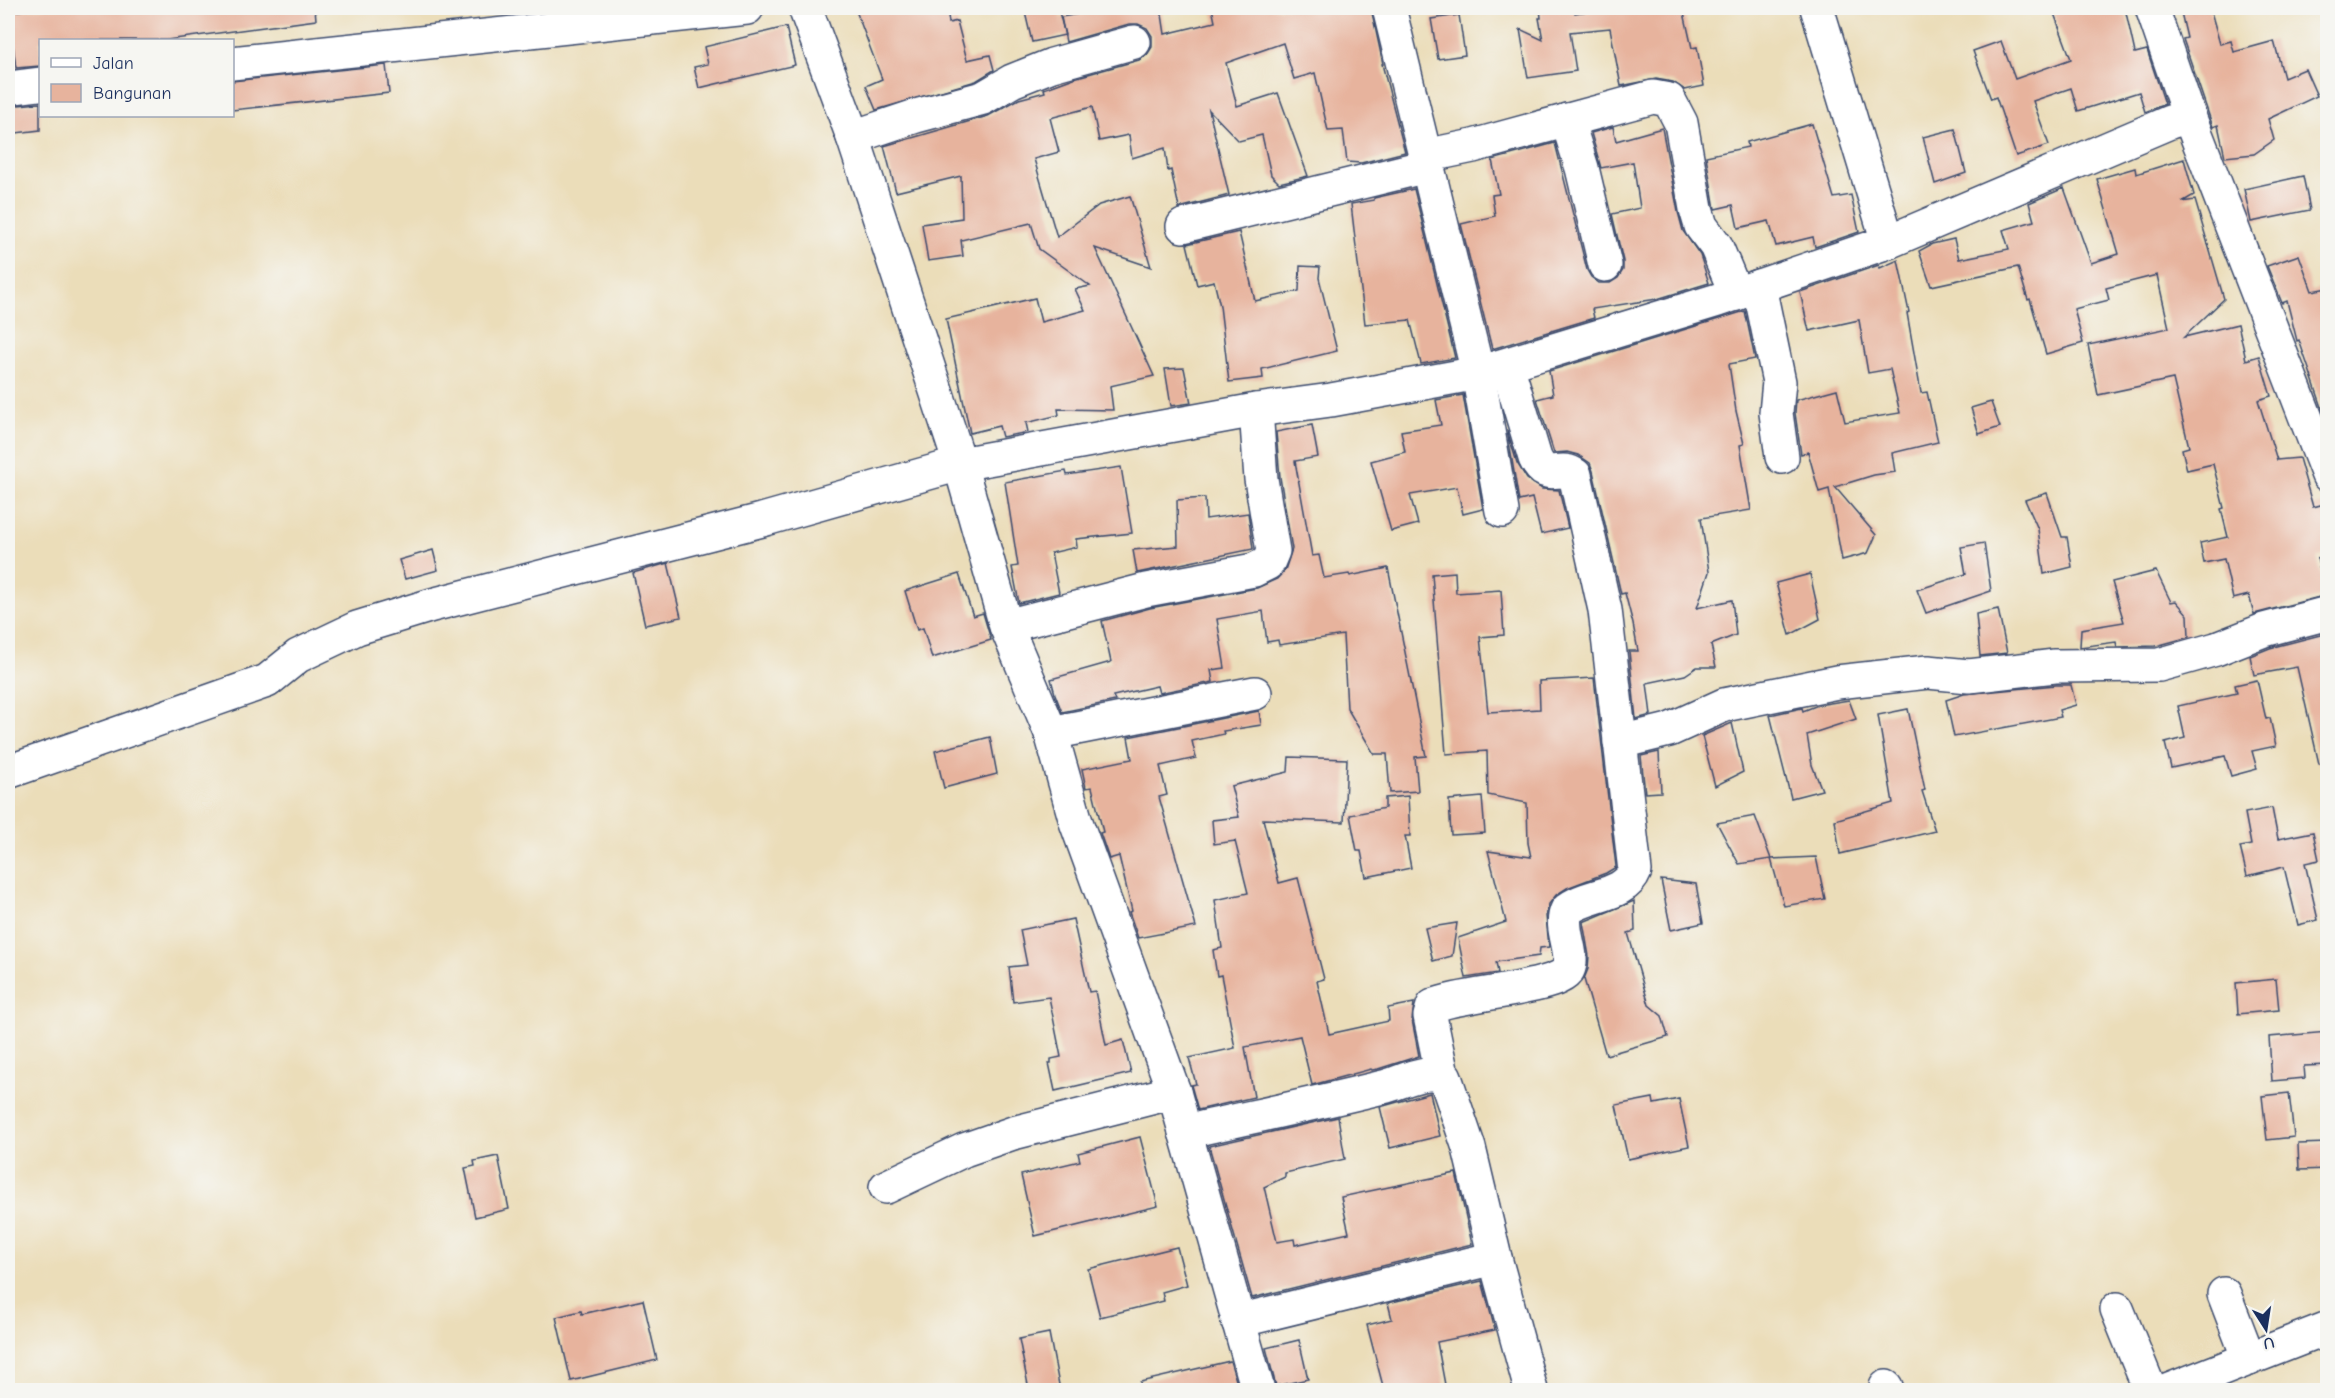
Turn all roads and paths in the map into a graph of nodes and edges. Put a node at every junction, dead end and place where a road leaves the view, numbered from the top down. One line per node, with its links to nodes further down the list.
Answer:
1 (747, 8): 7 (street)
2 (805, 8): 12 (street)
3 (1389, 8): 13 (street)
4 (1817, 8): 15 (street)
5 (2152, 8): 10 (street)
6 (1134, 42): 12 (street)
7 (234, 63)
8 (39, 84): 9 (street)
9 (8, 88)
10 (2189, 116): 15 (street); 22 (street)
11 (1567, 120): 13 (street); 16 (street); 17 (street)
12 (854, 137): 21 (street)
13 (1426, 161): 14 (street); 18 (street)
14 (1183, 226)
15 (1888, 242): 17 (street)
16 (1605, 265)
17 (1747, 290): 18 (street); 20 (street)
18 (1492, 369): 19 (street); 23 (street); 28 (street)
19 (1256, 410): 21 (street); 25 (street)
20 (1782, 457)
21 (960, 464): 25 (street); 29 (street)
22 (2328, 475)
23 (1502, 511)
24 (2328, 613): 28 (street)
25 (1006, 626): 27 (street)
26 (1255, 693): 27 (street)
27 (1051, 733): 31 (street)
28 (1620, 742): 30 (street)
29 (8, 772)
30 (1442, 1075): 32 (street); 34 (street)
31 (1174, 1092): 32 (street); 33 (street)
32 (1185, 1132): 37 (street)
33 (886, 1188)
34 (1495, 1258): 37 (street); 41 (street)
35 (2224, 1294): 39 (street)
36 (2117, 1309): 42 (street)
37 (1238, 1321): 40 (street)
38 (2328, 1328): 39 (street)
39 (2248, 1359): 43 (street)
40 (1258, 1390)
41 (1531, 1390)
42 (2150, 1390)
43 (2169, 1390)

